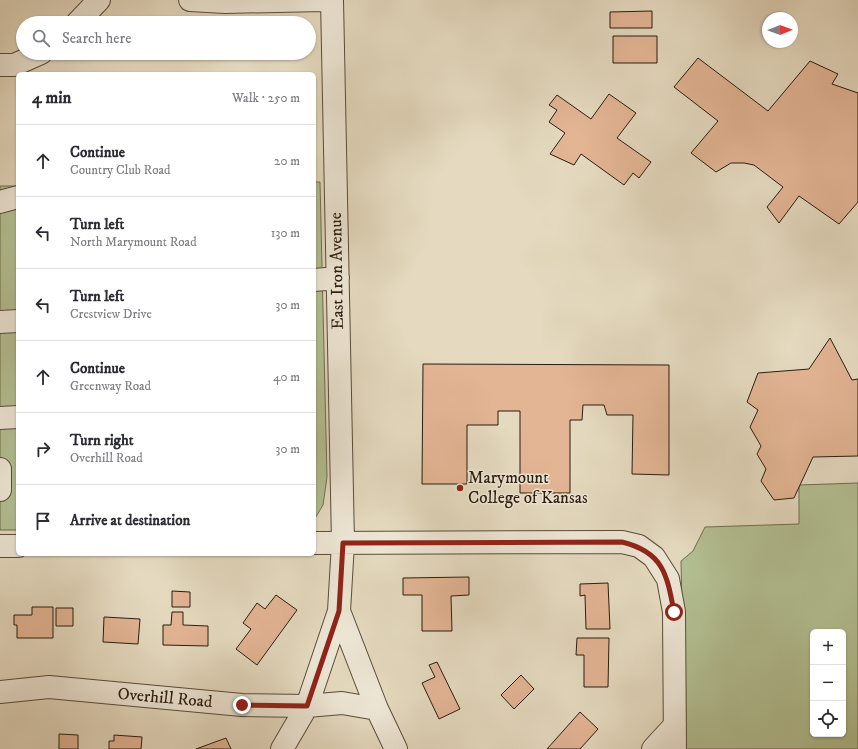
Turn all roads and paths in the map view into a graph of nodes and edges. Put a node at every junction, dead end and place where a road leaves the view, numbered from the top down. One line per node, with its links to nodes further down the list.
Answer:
1 (100, 0): 5 (street)
2 (190, 0): 3 (street)
3 (323, 0)
4 (332, 0): 10 (street, East Iron Avenue)
5 (84, 16)
6 (25, 60): 7 (street)
7 (0, 65)
8 (16, 197): 9 (street)
9 (0, 202)
10 (338, 278): 11 (street); 19 (street, East Iron Avenue)
11 (316, 280)
12 (0, 322): 13 (street)
13 (16, 322)
14 (16, 417): 15 (street)
15 (0, 418)
16 (0, 469): 17 (street)
17 (0, 490)
18 (316, 543): 19 (street)
19 (343, 543): 22 (street, East Iron Avenue); 26 (street)
20 (0, 546): 21 (street)
21 (16, 546)
22 (339, 611): 24 (street); 25 (street)
23 (0, 692): 24 (street, Overhill Road)
24 (307, 706): 25 (street, Overhill Road); 27 (street)
25 (377, 709): 28 (street)
26 (675, 725): 29 (street); 30 (street)
27 (282, 749)
28 (396, 749)
29 (653, 749)
30 (676, 749)

